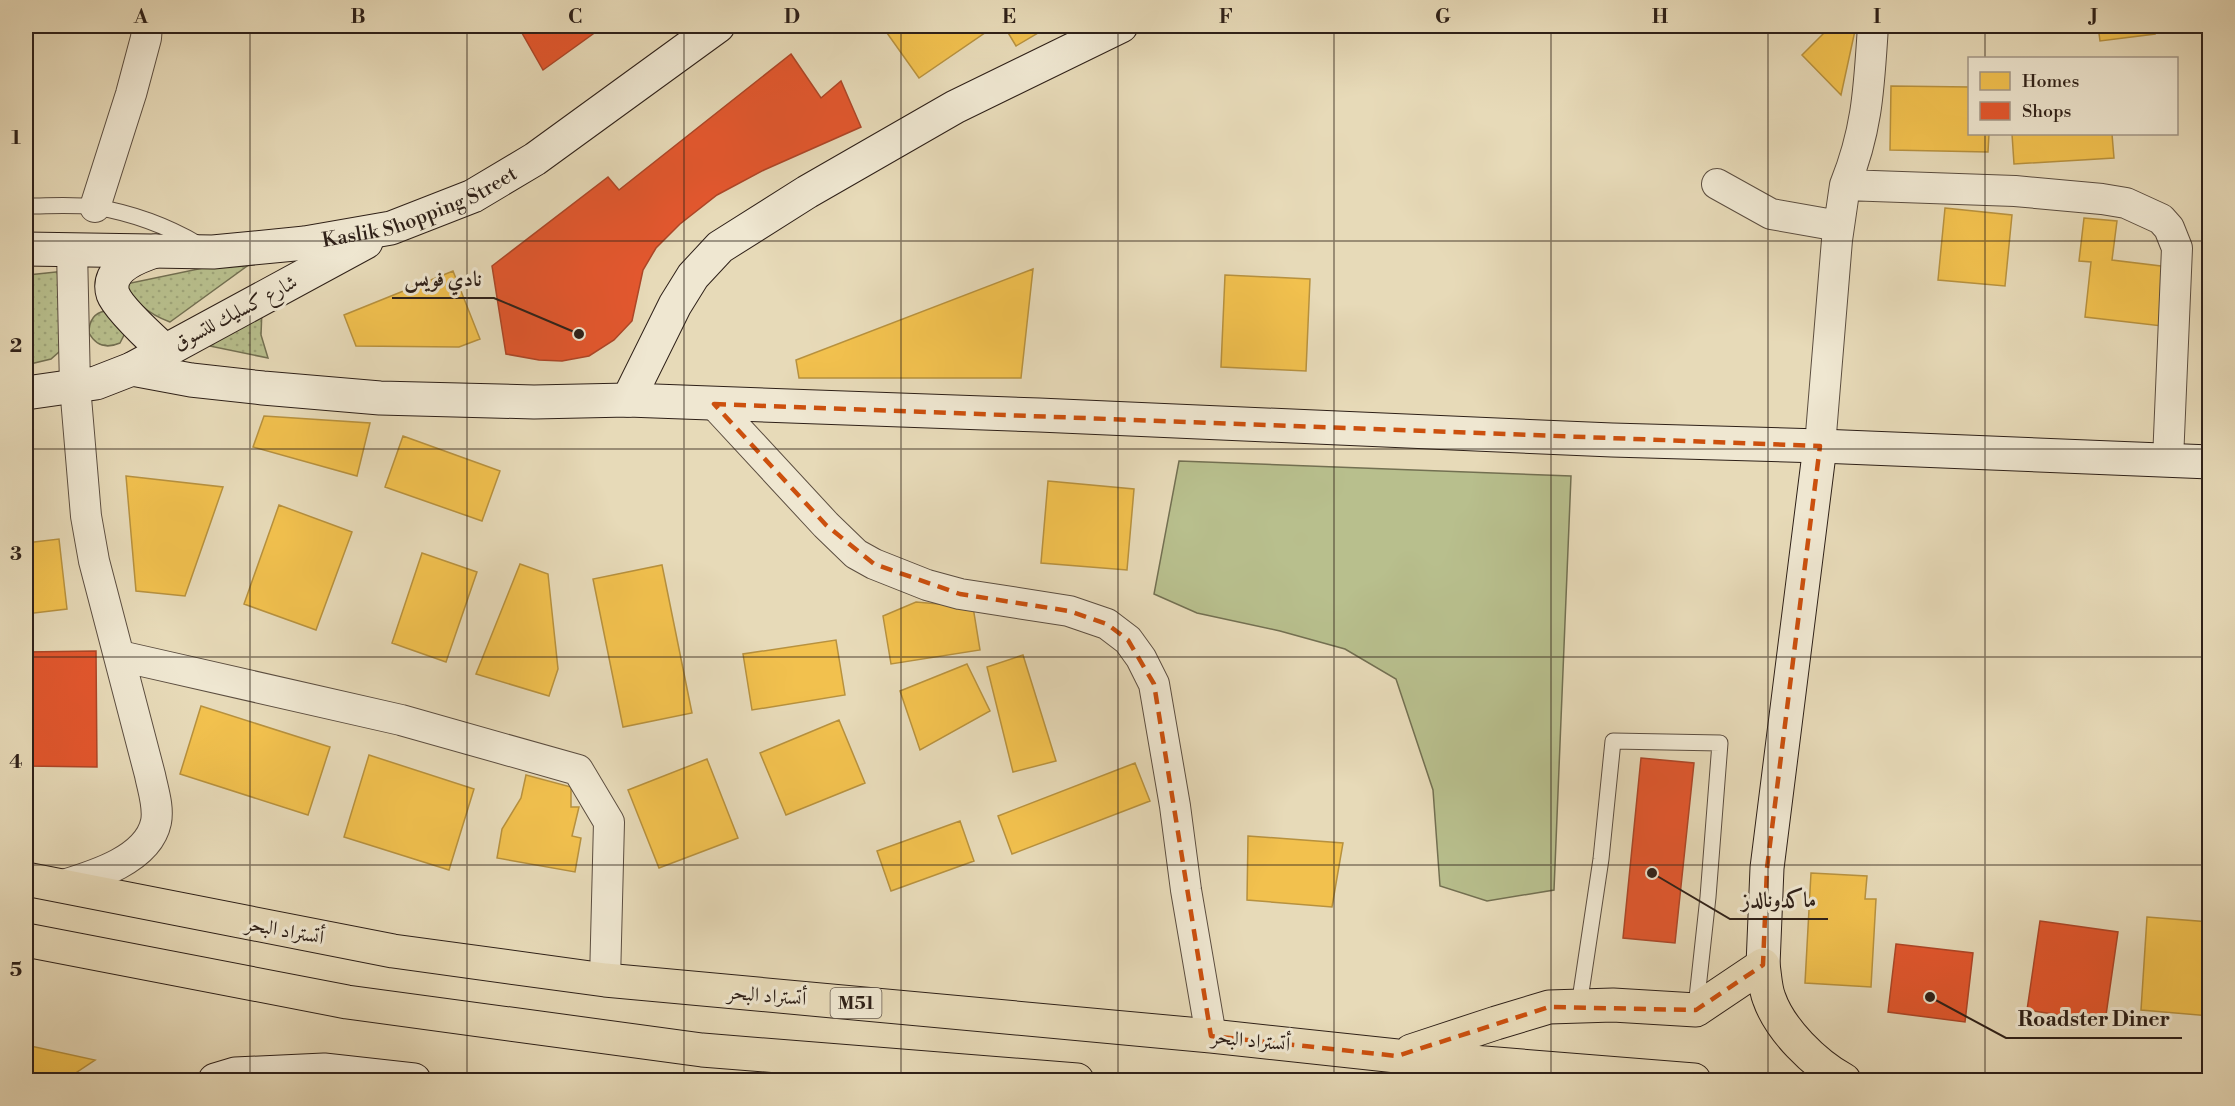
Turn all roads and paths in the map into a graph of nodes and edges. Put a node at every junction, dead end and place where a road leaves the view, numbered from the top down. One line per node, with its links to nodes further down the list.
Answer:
1 (147, 26): 8 (street)
2 (718, 26): 10 (street, Kaslik Shopping Street)
3 (1121, 26): 19 (street)
4 (1872, 26): 6 (street)
5 (1717, 184): 9 (street)
6 (1845, 184): 9 (street); 22 (street)
7 (26, 206): 8 (lane)
8 (95, 207): 14 (lane)
9 (1839, 226): 21 (street)
10 (391, 228): 14 (street, Kaslik Shopping Street); 15 (street, شارع كسليك للتسوق)
11 (26, 249): 12 (street, Kaslik Shopping Street)
12 (72, 250): 13 (street, Kaslik Shopping Street); 17 (street)
13 (156, 251): 14 (street, Kaslik Shopping Street); 15 (street)
14 (213, 252)
15 (165, 351): 16 (street, شارع كسليك للتسوق)
16 (132, 369): 17 (street, شارع كسليك للتسوق); 19 (street)
17 (75, 386): 18 (street, شارع كسليك للتسوق); 24 (street)
18 (26, 393)
19 (628, 400): 20 (street)
20 (714, 404): 21 (street); 32 (street)
21 (1820, 446): 22 (street); 28 (street)
22 (2168, 460): 23 (street)
23 (2210, 462)
24 (120, 656): 26 (street); 29 (street)
25 (26, 879): 26 (highway, أتستراد البحر / M51)
26 (60, 886): 29 (highway, أتستراد البحر / M51)
27 (26, 940): 34 (highway)
28 (1763, 965): 31 (highway); 38 (highway)
29 (605, 980): 32 (highway, أتستراد البحر / M51)
30 (1579, 1006): 31 (highway); 31 (lane); 33 (highway)
31 (1696, 1010)
32 (1211, 1036): 33 (highway, أتستراد البحر / M51)
33 (1397, 1056): 37 (highway, أتستراد البحر / M51)
34 (1060, 1079)
35 (215, 1080): 36 (street)
36 (414, 1080)
37 (1694, 1080)
38 (1844, 1080)

